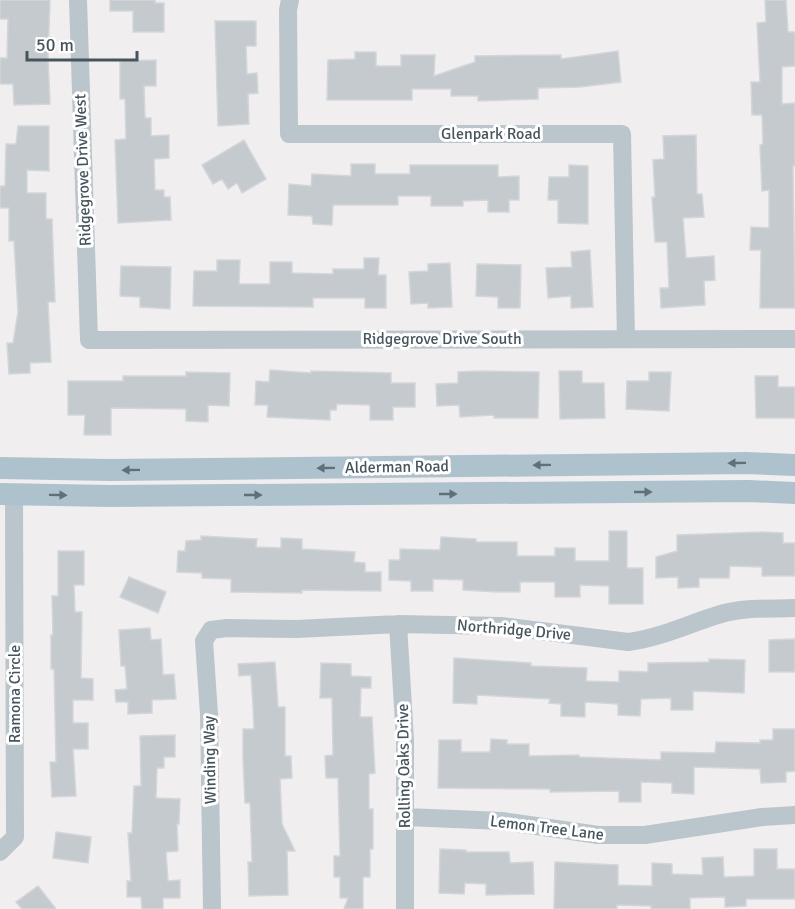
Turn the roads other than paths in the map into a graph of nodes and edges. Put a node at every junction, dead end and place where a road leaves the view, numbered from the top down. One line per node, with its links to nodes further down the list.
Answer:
1 (78, 0): 5 (street, Ridgegrove Drive West)
2 (290, 0): 3 (street, Glenpark Road)
3 (626, 339): 4 (street, Ridgegrove Drive South); 5 (street, Ridgegrove Drive South)
4 (795, 339)
5 (89, 340)
6 (795, 465): 7 (main road, Alderman Road, one-way to 7)
7 (0, 468)
8 (795, 493): 9 (main road, Alderman Road, one-way to 8)
9 (7, 494): 15 (street, Ramona Circle)
10 (795, 609): 11 (street, Northridge Drive)
11 (398, 624): 12 (street, Northridge Drive); 14 (street, Rolling Oaks Drive)
12 (228, 628): 16 (street, Winding Way)
13 (795, 815): 14 (street, Lemon Tree Lane)
14 (406, 817): 17 (street, Rolling Oaks Drive)
15 (0, 852)
16 (212, 909)
17 (405, 909)

